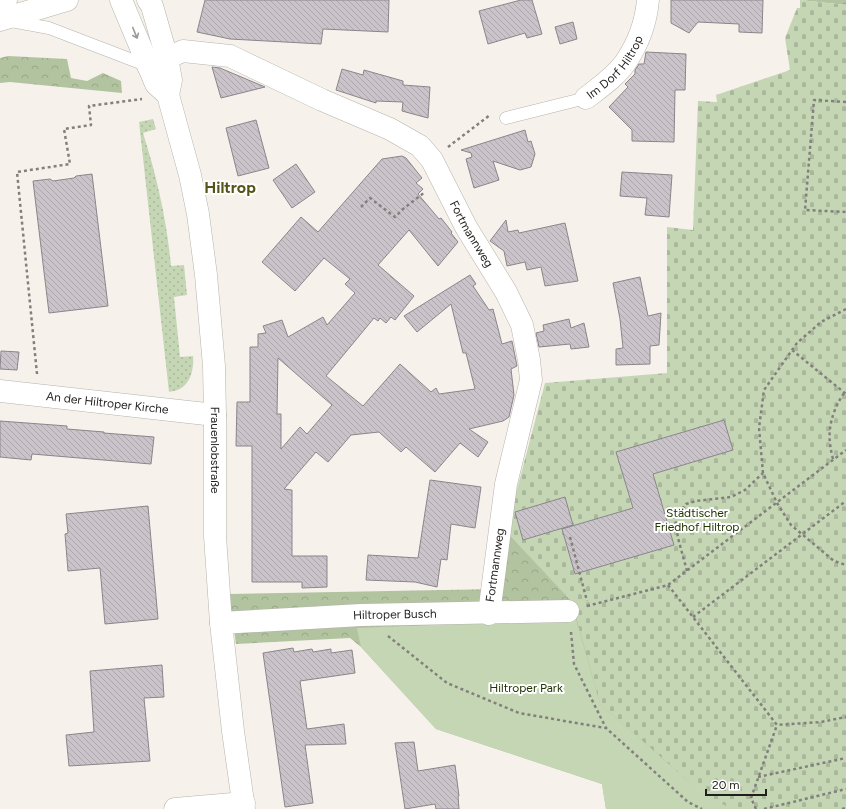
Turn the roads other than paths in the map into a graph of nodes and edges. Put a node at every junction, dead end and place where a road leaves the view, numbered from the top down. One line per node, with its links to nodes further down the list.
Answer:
1 (67, 0): 5 (street)
2 (121, 0): 6 (street, Frauenlobstraße, one-way to 6)
3 (148, 0): 6 (street, Frauenlobstraße)
4 (648, 0): 7 (street, Im Dorf Hiltrop)
5 (2, 7): 6 (lane)
6 (158, 62): 10 (street, Frauenlobstraße); 12 (street, Fortmannweg)
7 (586, 98): 8 (lane, Im Dorf Hiltrop)
8 (506, 118)
9 (0, 391): 10 (street, An der Hiltroper Kirche)
10 (215, 415): 13 (street, Frauenlobstraße)
11 (568, 611): 12 (street, Hiltroper Busch)
12 (488, 614): 13 (street, Hiltroper Busch)
13 (221, 623): 14 (street, Frauenlobstraße)
14 (244, 806): 15 (street)
15 (175, 809)

